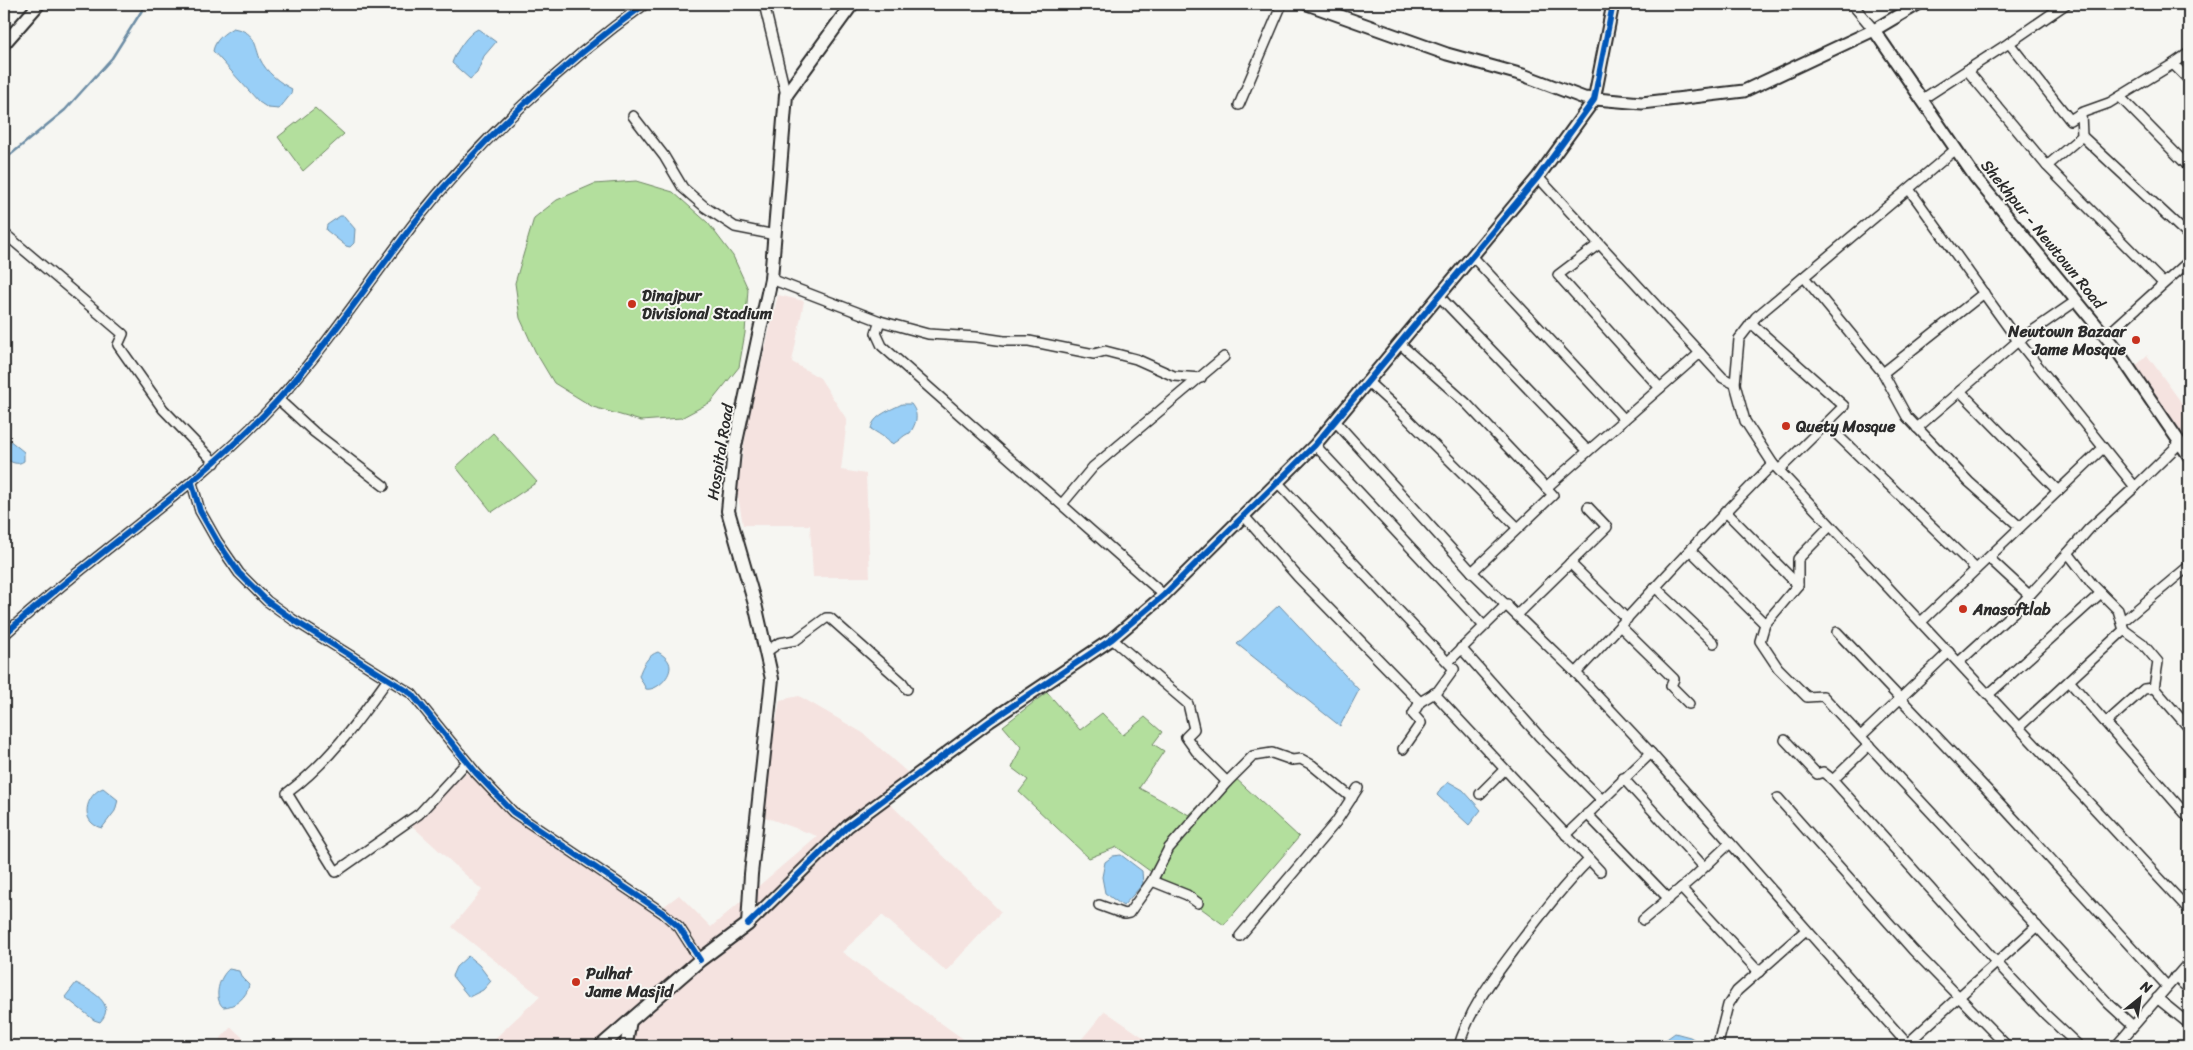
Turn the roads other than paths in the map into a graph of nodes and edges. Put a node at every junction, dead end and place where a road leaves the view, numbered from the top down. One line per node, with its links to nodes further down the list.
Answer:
1 (39, 4): 13 (street)
2 (645, 4): 56 (street)
3 (764, 4): 18 (street)
4 (852, 4): 18 (main road)
5 (1282, 4): 22 (street)
6 (1307, 4): 20 (street)
7 (1852, 4): 11 (street)
8 (1918, 4): 11 (street)
9 (2066, 4): 12 (street)
10 (1613, 7): 20 (street)
11 (1874, 30): 20 (street); 21 (street, Shekhpur - Newtown Road)
12 (2009, 43): 16 (street); 23 (street)
13 (4, 44)
14 (2189, 53): 15 (street)
15 (2173, 64): 17 (street); 19 (street)
16 (1967, 70): 21 (street); 27 (street)
17 (2189, 80)
18 (786, 95): 32 (main road, Hospital Road)
19 (2120, 97): 23 (street); 28 (street)
20 (1594, 100): 29 (street)
21 (1921, 100): 26 (street, Shekhpur - Newtown Road)
22 (1239, 105)
23 (2081, 113): 25 (street)
24 (633, 116): 32 (street)
25 (2082, 136): 27 (street); 33 (street)
26 (1956, 149): 30 (street); 42 (street, Shekhpur - Newtown Road)
27 (2047, 166): 39 (street)
28 (2189, 167)
29 (1538, 177): 34 (street); 35 (street)
30 (1909, 189): 37 (street); 40 (street)
31 (4, 234): 66 (street)
32 (775, 235): 38 (main road, Hospital Road)
33 (2189, 236)
34 (1599, 244): 48 (street); 54 (street)
35 (1472, 256): 41 (street); 57 (street)
36 (2189, 261): 39 (street)
37 (1804, 277): 44 (street); 50 (street)
38 (771, 279): 43 (street); 106 (main road, Hospital Road)
39 (2163, 284): 45 (street)
40 (1984, 292): 46 (street); 50 (street)
41 (1439, 296): 47 (street); 64 (street)
42 (2076, 301): 45 (street, Shekhpur - Newtown Road); 46 (street)
43 (880, 321): 51 (street); 74 (street)
44 (1751, 323): 53 (street); 59 (street)
45 (2106, 336): 61 (street, Shekhpur - Newtown Road)
46 (2018, 341): 55 (street); 63 (street)
47 (1399, 343): 52 (street); 72 (street)
48 (1700, 353): 53 (street); 54 (street)
49 (1224, 357): 51 (street)
50 (1882, 373): 60 (street)
51 (1201, 378): 74 (street)
52 (1367, 381): 58 (street); 80 (street)
53 (1735, 384): 67 (street)
54 (1660, 388): 57 (street)
55 (1960, 391): 60 (street); 73 (street)
56 (278, 399): 66 (street); 70 (street)
57 (1624, 419): 64 (street)
58 (1335, 421): 62 (street); 87 (street)
59 (1826, 424): 67 (street); 86 (street)
60 (1917, 428): 79 (street)
61 (2179, 444): 65 (street, Shekhpur - Newtown Road); 71 (street)
62 (1315, 445): 69 (street); 98 (street)
63 (2103, 448): 71 (street); 73 (street)
64 (1588, 451): 72 (street)
65 (2189, 456)
66 (215, 463): 68 (street)
67 (1776, 467): 76 (street); 78 (street)
68 (192, 483): 102 (street); 111 (street)
69 (1278, 484): 77 (street); 108 (street)
70 (384, 486)
71 (2135, 487): 82 (street)
72 (1546, 488): 80 (street)
73 (2058, 491): 79 (street)
74 (1062, 504): 91 (street)
75 (1588, 507): 84 (street)
76 (1725, 511): 81 (street); 88 (street)
77 (1243, 515): 91 (street); 118 (street)
78 (1830, 526): 88 (street); 96 (street)
79 (2020, 527): 83 (street)
80 (1518, 528): 87 (street)
81 (1691, 551): 89 (street); 97 (street)
82 (2068, 553): 90 (street); 92 (street)
83 (1989, 558): 86 (street); 92 (street)
84 (1570, 563): 94 (street); 95 (street)
85 (2189, 566): 100 (street)
86 (1976, 570): 96 (street)
87 (1472, 572): 93 (street)
88 (1798, 585): 97 (street)
89 (1656, 588): 95 (street); 104 (street)
90 (2101, 593): 100 (street); 116 (street)
91 (1164, 595): 103 (street)
92 (2029, 595): 109 (street)
93 (1506, 604): 94 (street); 98 (street)
94 (1517, 614): 110 (street)
95 (1627, 619): 99 (street)
96 (1921, 622): 107 (street)
97 (1765, 624): 123 (street)
98 (1484, 626): 105 (street)
99 (1620, 626): 110 (street); 119 (street)
100 (2123, 626): 112 (street); 113 (street)
101 (1837, 632): 117 (street)
102 (4, 635)
103 (1112, 639): 132 (street); 152 (street)
104 (1714, 643)
105 (1461, 648): 108 (street); 137 (street)
106 (766, 652): 114 (street); 152 (main road, Hospital Road)
107 (1949, 652): 109 (street); 117 (street)
108 (1448, 662): 115 (street)
109 (1959, 662): 116 (street)
110 (1576, 673): 127 (street)
111 (388, 678): 128 (street); 128 (street)
112 (2069, 681): 120 (street); 121 (street)
113 (2154, 688): 120 (street); 122 (street)
114 (907, 690)
115 (1434, 693): 118 (street); 129 (street)
116 (1989, 694): 121 (street)
117 (1900, 699): 123 (street); 161 (street)
118 (1420, 702): 126 (street)
119 (1689, 704)
120 (2106, 724): 139 (street)
121 (2019, 726): 150 (street)
122 (2189, 728)
123 (1861, 736): 125 (street)
124 (1785, 740): 131 (street)
125 (1869, 745): 131 (street); 153 (street)
126 (1403, 749)
127 (1651, 753): 130 (street); 141 (street)
128 (467, 762): 156 (street)
129 (1504, 770): 134 (street); 140 (street)
130 (1623, 778): 137 (street); 143 (street)
131 (1833, 780): 157 (street)
132 (1227, 782): 135 (street); 145 (street)
133 (1358, 788): 135 (street)
134 (1480, 794)
135 (1352, 798): 155 (street)
136 (1778, 798): 163 (street)
137 (1601, 799): 138 (street)
138 (1587, 814): 140 (street); 147 (street)
139 (2189, 818)
140 (1566, 835): 142 (street)
141 (1730, 843): 143 (street); 154 (street)
142 (1589, 860): 144 (street); 172 (street)
143 (1704, 867): 146 (street)
144 (1600, 871)
145 (1152, 881): 148 (street); 149 (street)
146 (1681, 888): 147 (street); 159 (street)
147 (1669, 899): 151 (street)
148 (1198, 904)
149 (1099, 905)
150 (2189, 910)
151 (1643, 920)
152 (748, 924): 156 (main road)
153 (2037, 926): 157 (street); 167 (street)
154 (1806, 930): 159 (street); 169 (street)
155 (1240, 936)
156 (700, 960): 165 (main road)
157 (1997, 962): 163 (street); 174 (street)
158 (2189, 962): 160 (street)
159 (1759, 972): 168 (street)
160 (2175, 977): 161 (street); 162 (street)
161 (2167, 986): 164 (street)
162 (2189, 989)
163 (1959, 997): 169 (street); 173 (street)
164 (2157, 998): 166 (street); 167 (street)
165 (630, 1022): 170 (main road); 171 (street)
166 (2189, 1024)
167 (2133, 1026): 175 (street)
168 (1718, 1044)
169 (1908, 1045)
170 (602, 1046)
171 (626, 1046)
172 (1459, 1046)
173 (2007, 1046)
174 (2079, 1046)
175 (2116, 1046)

